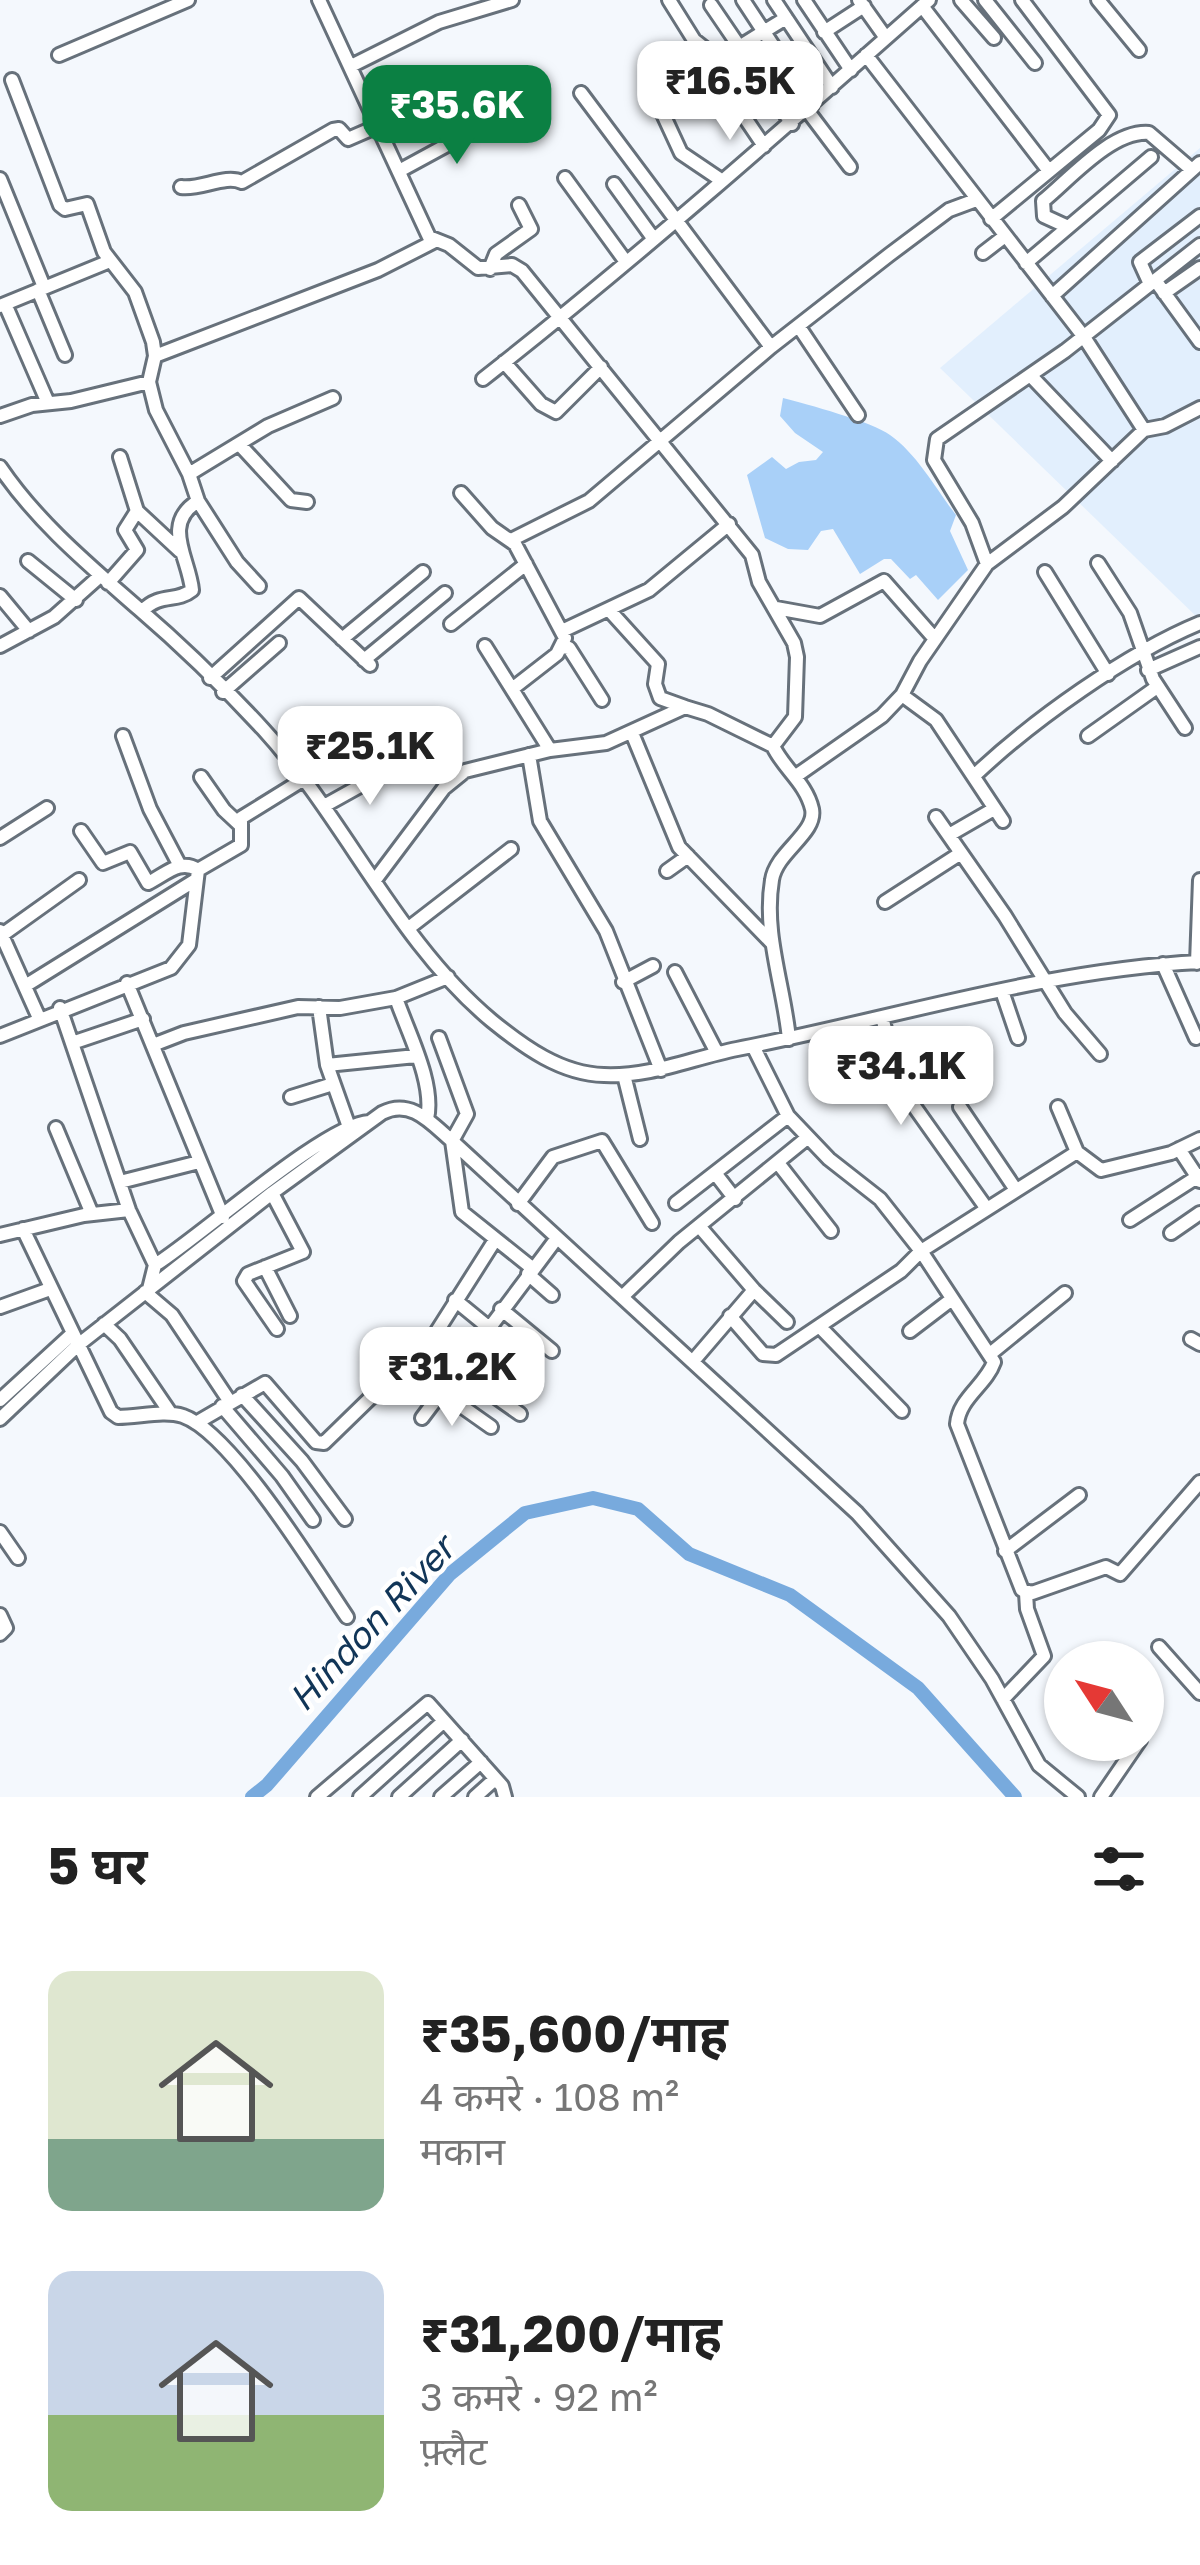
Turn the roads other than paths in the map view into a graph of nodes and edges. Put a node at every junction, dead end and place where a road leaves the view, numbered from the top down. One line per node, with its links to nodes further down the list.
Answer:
1 (188, 0): 22 (street)
2 (319, 0): 25 (street)
3 (512, 0): 25 (street)
4 (669, 0): 35 (street)
5 (743, 0): 16 (street)
6 (774, 0): 15 (street)
7 (961, 0): 19 (street)
8 (986, 0): 24 (street)
9 (1022, 0): 40 (street)
10 (1098, 0): 21 (street)
11 (809, 2): 17 (street)
12 (861, 3): 17 (street); 18 (street)
13 (925, 3): 18 (street); 40 (street)
14 (711, 5): 20 (street)
15 (786, 18): 16 (street); 28 (street)
16 (764, 32): 20 (street); 31 (street)
17 (824, 32): 26 (street)
18 (886, 38): 23 (street)
19 (994, 38)
20 (740, 47): 33 (street)
21 (1139, 50)
22 (59, 55)
23 (866, 55): 26 (street); 46 (street)
24 (1035, 63)
25 (350, 66): 34 (street)
26 (851, 70): 28 (street)
27 (12, 80): 58 (street)
28 (832, 87): 31 (street)
29 (581, 93): 49 (street)
30 (656, 100): 43 (street)
31 (810, 108): 33 (street); 38 (street)
32 (491, 121): 39 (street)
33 (792, 124): 35 (street)
34 (378, 126): 39 (street); 45 (street)
35 (764, 146): 43 (street)
36 (1151, 157): 51 (street)
37 (1196, 166): 51 (street); 67 (street)
38 (850, 167)
39 (399, 171): 54 (street)
40 (1049, 172): 50 (street)
41 (565, 178): 59 (street)
42 (0, 179): 65 (street)
43 (721, 180): 49 (street)
44 (614, 184): 53 (street)
45 (181, 187)
46 (976, 200): 50 (street); 70 (street)
47 (518, 205): 56 (street)
48 (1200, 216): 64 (street)
49 (675, 219): 53 (street); 73 (street)
50 (992, 219): 52 (street)
51 (1068, 227): 60 (street)
52 (1005, 236): 57 (street); 60 (street)
53 (653, 238): 59 (street)
54 (433, 242): 63 (street); 75 (street)
55 (1200, 245): 64 (street)
56 (505, 248): 61 (street); 63 (street)
57 (983, 253)
58 (110, 260): 65 (street); 75 (street)
59 (626, 262): 69 (street)
60 (1026, 263): 67 (street)
61 (512, 265): 63 (street); 69 (street)
62 (1200, 268): 66 (street)
63 (490, 269)
64 (1152, 282): 66 (street); 71 (street)
65 (41, 288): 68 (street); 74 (street)
66 (1164, 293): 72 (street)
67 (1052, 296): 71 (street)
68 (3, 305): 82 (street)
69 (558, 317): 76 (street); 77 (street)
70 (799, 327): 73 (street); 84 (street)
71 (1084, 337): 78 (street); 86 (street)
72 (1200, 342)
73 (771, 347): 87 (street)
74 (65, 355)
75 (155, 356): 80 (street)
76 (504, 362): 77 (street); 79 (street)
77 (602, 368): 87 (street)
78 (1031, 376): 90 (street); 103 (street)
79 (483, 379)
80 (148, 382): 82 (street); 92 (street)
81 (333, 398): 88 (street)
82 (48, 403): 85 (street)
83 (1200, 408): 86 (street)
84 (858, 415)
85 (0, 416)
86 (1144, 430): 90 (street)
87 (658, 444): 97 (street); 98 (street)
88 (239, 445): 92 (street); 95 (street)
89 (120, 457): 96 (street)
90 (1112, 461): 103 (street)
91 (0, 467): 106 (street)
92 (189, 474): 94 (street)
93 (461, 494): 98 (street)
94 (198, 501): 99 (street); 107 (street)
95 (307, 502)
96 (136, 511): 99 (street); 106 (street)
97 (729, 524): 111 (street); 112 (street)
98 (511, 540): 102 (street)
99 (182, 554): 113 (street)
100 (28, 561): 110 (street)
101 (1098, 563): 125 (street)
102 (526, 564): 115 (street); 117 (street)
103 (987, 564): 119 (street)
104 (423, 572): 118 (street)
105 (1045, 572): 127 (street)
106 (104, 580): 110 (street); 113 (street)
107 (260, 586)
108 (446, 593): 118 (street)
109 (0, 596): 116 (street)
110 (76, 600): 116 (street)
111 (775, 608): 119 (street); 139 (street)
112 (610, 610): 117 (street); 134 (street)
113 (142, 611): 128 (street)
114 (1200, 623): 125 (street)
115 (451, 624)
116 (29, 631): 121 (street)
117 (562, 631): 123 (street)
118 (342, 639): 128 (street)
119 (935, 639): 132 (street)
120 (279, 643): 131 (street)
121 (0, 646)
122 (485, 646): 130 (street)
123 (564, 647): 130 (street); 133 (street)
124 (1200, 647): 126 (street)
125 (1142, 651): 126 (street); 127 (street)
126 (1148, 670): 129 (street)
127 (1108, 674): 143 (street)
128 (210, 678): 131 (street)
129 (1157, 687): 135 (street); 138 (street)
130 (512, 688): 140 (street)
131 (223, 692): 146 (street)
132 (902, 695): 143 (street); 144 (street)
133 (602, 700)
134 (685, 707): 136 (street); 139 (street)
135 (1185, 728)
136 (632, 733): 140 (street); 156 (street)
137 (123, 736): 157 (street)
138 (1088, 736)
139 (772, 746): 144 (street)
140 (550, 750): 141 (street)
141 (529, 755): 161 (street); 173 (street)
142 (394, 767): 147 (street)
143 (974, 775): 152 (street)
144 (796, 776): 166 (street)
145 (202, 777): 150 (street)
146 (304, 779): 147 (street); 150 (street)
147 (323, 806): 161 (street)
148 (47, 808): 153 (street)
149 (936, 817): 152 (street)
150 (239, 824): 159 (street)
151 (82, 831): 157 (street)
152 (949, 835): 155 (street)
153 (0, 838)
154 (511, 849): 164 (street)
155 (961, 853): 163 (street); 172 (street)
156 (688, 856): 158 (street); 166 (street)
157 (180, 866): 159 (street)
158 (667, 871)
159 (196, 876): 174 (street); 175 (street)
160 (79, 880): 165 (street)
161 (375, 880): 164 (street)
162 (1200, 880): 167 (street)
163 (885, 902)
164 (410, 927): 171 (street)
165 (1, 933): 175 (street)
166 (771, 943): 187 (street)
167 (1198, 963): 168 (street)
168 (1163, 964): 172 (street); 186 (street)
169 (653, 966): 173 (street)
170 (675, 972): 191 (street)
171 (448, 976): 177 (street); 196 (street)
172 (1045, 980): 176 (street); 192 (street)
173 (623, 982): 195 (street)
174 (127, 983): 179 (street); 182 (street)
175 (25, 986): 181 (street)
176 (1002, 991): 180 (street); 185 (street)
177 (397, 998): 178 (street); 193 (street)
178 (319, 1007): 189 (street); 194 (street)
179 (61, 1009): 181 (street); 188 (street)
180 (882, 1017): 187 (street); 222 (street)
181 (39, 1018): 183 (street)
182 (143, 1019): 188 (street); 189 (street)
183 (0, 1036)
184 (439, 1038): 209 (street)
185 (1018, 1038)
186 (1196, 1038)
187 (789, 1039): 190 (street)
188 (72, 1043): 216 (street)
189 (153, 1046): 212 (street)
190 (753, 1046): 191 (street); 201 (street)
191 (717, 1054): 195 (street)
192 (1100, 1054)
193 (416, 1056): 194 (street); 202 (street)
194 (327, 1065): 197 (street)
195 (662, 1070): 196 (street)
196 (624, 1075): 208 (street)
197 (333, 1084): 198 (street); 204 (street)
198 (291, 1096)
199 (961, 1107): 217 (street)
200 (1058, 1107): 211 (street)
201 (788, 1116): 206 (street); 214 (street)
202 (427, 1119): 203 (street); 209 (street)
203 (370, 1122): 204 (street); 218 (street)
204 (349, 1127): 226 (street)
205 (56, 1128): 225 (street)
206 (807, 1138): 213 (street); 236 (street)
207 (1200, 1138): 210 (street)
208 (640, 1139)
209 (452, 1141): 220 (street); 235 (street)
210 (1179, 1149): 211 (street); 215 (street)
211 (1077, 1152): 217 (street)
212 (200, 1162): 216 (street); 226 (street)
213 (778, 1163): 219 (street); 231 (street)
214 (715, 1173): 219 (street); 221 (street)
215 (1199, 1177): 227 (street)
216 (120, 1182): 223 (street)
217 (1016, 1190): 222 (street)
218 (272, 1193): 238 (street); 241 (street)
219 (735, 1199): 229 (street)
220 (518, 1204): 228 (street); 234 (street)
221 (676, 1204)
222 (987, 1209): 236 (street)
223 (129, 1210): 225 (street); 237 (street)
224 (1200, 1213): 232 (street)
225 (92, 1214): 230 (street)
226 (223, 1217): 237 (street)
227 (1130, 1220)
228 (652, 1223)
229 (699, 1226): 242 (street); 245 (street)
230 (23, 1229): 233 (street); 240 (street)
231 (831, 1231)
232 (1171, 1233)
233 (0, 1235)
234 (557, 1238): 239 (street); 245 (street)
235 (495, 1240): 239 (street); 247 (street)
236 (921, 1250): 246 (street); 255 (street)
237 (154, 1265): 241 (street)
238 (265, 1268): 250 (street); 256 (street)
239 (530, 1271): 244 (street); 249 (street)
240 (50, 1289): 248 (street); 258 (street)
241 (147, 1290): 253 (street); 265 (street)
242 (754, 1290): 251 (street); 252 (street)
243 (1065, 1293): 260 (street)
244 (551, 1295)
245 (622, 1297): 261 (street)
246 (952, 1299): 257 (street); 260 (street)
247 (455, 1300): 254 (street); 265 (street)
248 (0, 1307)
249 (501, 1310): 254 (street); 259 (street)
250 (290, 1316)
251 (730, 1316): 255 (street); 261 (street)
252 (788, 1322)
253 (104, 1324): 258 (street); 267 (street)
254 (488, 1327): 262 (street)
255 (818, 1327): 266 (street)
256 (277, 1329)
257 (910, 1331)
258 (75, 1340): 264 (street); 267 (street); 270 (street)
259 (552, 1352)
260 (991, 1354): 278 (street)
261 (694, 1360): 286 (street)
262 (456, 1369): 263 (street); 268 (street)
263 (440, 1391): 269 (street); 272 (street)
264 (0, 1400)
265 (231, 1401): 271 (street); 275 (street); 276 (street)
266 (902, 1411)
267 (171, 1414): 271 (street)
268 (520, 1414)
269 (422, 1418)
270 (0, 1419)
271 (196, 1423): 282 (street)
272 (491, 1427)
273 (1200, 1482): 280 (street)
274 (1079, 1495): 278 (street)
275 (346, 1519)
276 (313, 1520)
277 (0, 1532): 279 (street)
278 (1005, 1551): 280 (street)
279 (17, 1558)
280 (1026, 1593): 286 (street)
281 (0, 1615): 283 (street)
282 (347, 1617)
283 (0, 1634)
284 (1164, 1653): 285 (street)
285 (1200, 1693)
286 (1003, 1699): 298 (street)
287 (444, 1721): 288 (street); 292 (street); 293 (street)
288 (462, 1740): 290 (street); 294 (street)
289 (1125, 1761): 299 (street)
290 (481, 1762): 291 (street); 295 (street)
291 (495, 1779): 296 (street); 297 (street)
292 (317, 1797)
293 (360, 1797)
294 (400, 1797)
295 (441, 1797)
296 (475, 1797)
297 (505, 1797)
298 (1078, 1797)
299 (1101, 1797)

